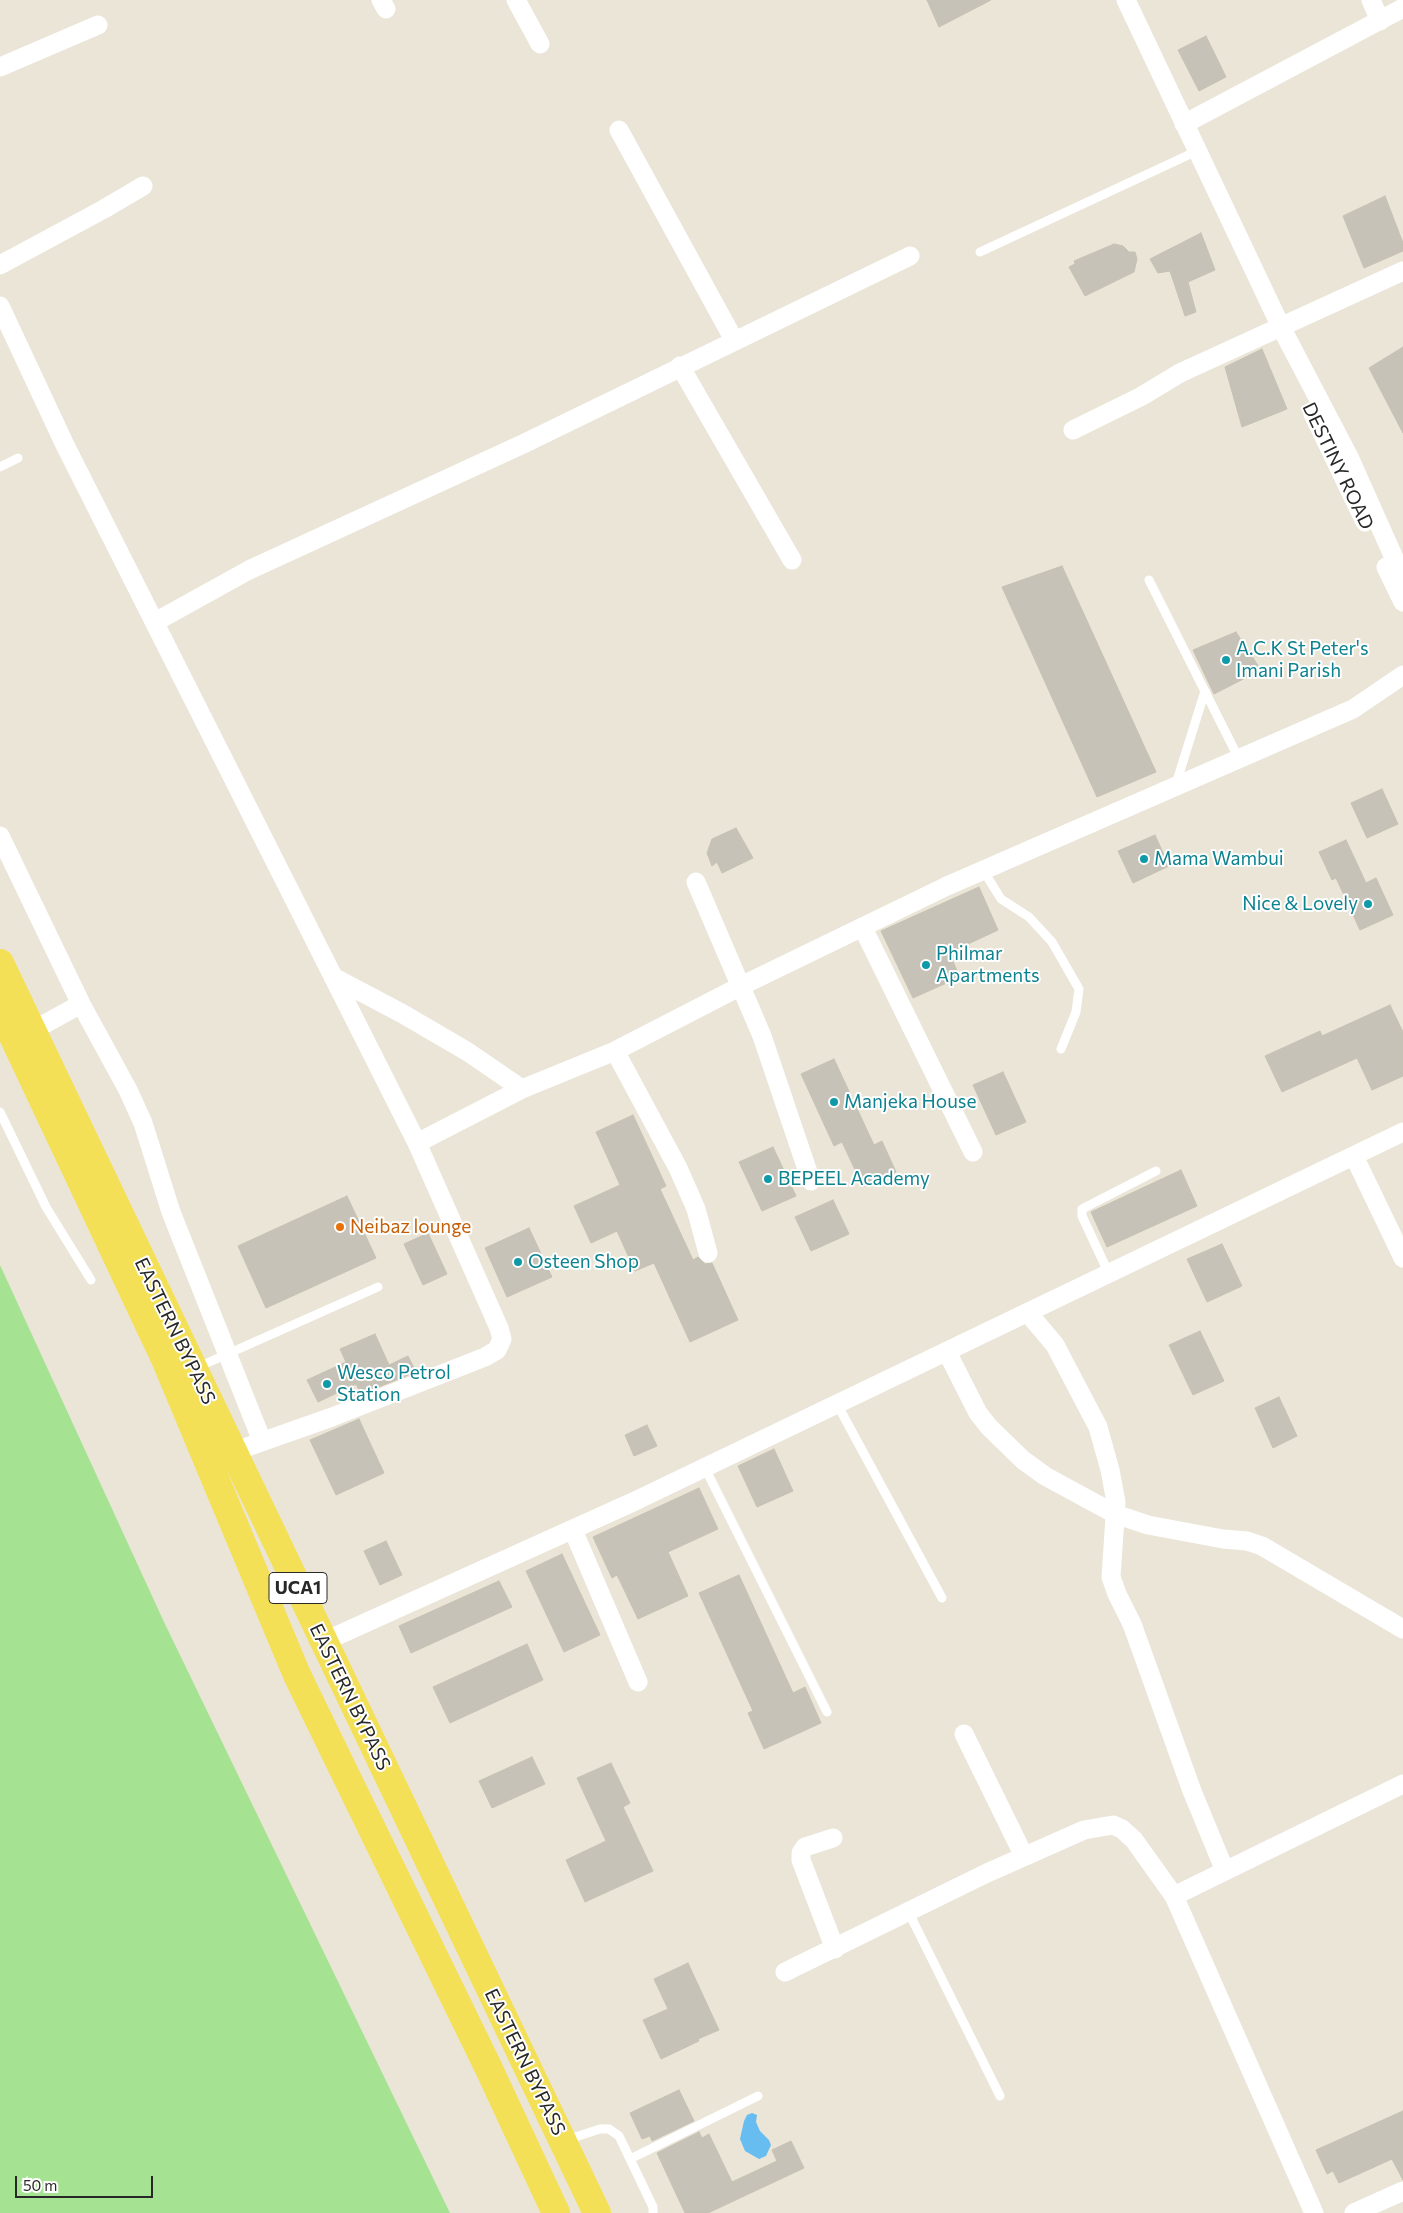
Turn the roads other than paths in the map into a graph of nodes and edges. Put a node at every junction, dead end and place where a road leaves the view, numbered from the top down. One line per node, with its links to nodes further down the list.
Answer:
1 (516, 0): 7 (street)
2 (1126, 0): 9 (street)
3 (1370, 0): 5 (street)
4 (1403, 8): 5 (street)
5 (1380, 20): 9 (street)
6 (98, 25): 8 (street)
7 (540, 44)
8 (0, 67)
9 (1184, 124): 11 (street)
10 (619, 130): 19 (street)
11 (1197, 151): 13 (lane); 18 (street)
12 (143, 186): 15 (street)
13 (980, 252)
14 (910, 256): 19 (street)
15 (0, 265)
16 (1403, 271): 18 (street)
17 (0, 306): 28 (street)
18 (1277, 329): 21 (street); 25 (street); 27 (street, DESTINY ROAD)
19 (734, 340): 20 (street)
20 (680, 366): 24 (street); 28 (street)
21 (1074, 430)
22 (18, 458): 23 (lane)
23 (0, 467)
24 (792, 560)
25 (1403, 578)
26 (1150, 580): 30 (lane)
27 (1403, 602)
28 (155, 622): 38 (street)
29 (1403, 675): 31 (street)
30 (1205, 691): 31 (lane); 32 (lane)
31 (1239, 759): 32 (street)
32 (1176, 787): 34 (street)
33 (0, 836): 40 (street)
34 (983, 870): 36 (street); 43 (lane)
35 (696, 882): 39 (street)
36 (863, 928): 39 (street); 49 (street)
37 (0, 963): 42 (main road, EASTERN BYPASS / UCA1)
38 (332, 977): 45 (street); 48 (street)
39 (741, 986): 44 (street); 52 (street)
40 (81, 1004): 42 (street); 60 (street)
41 (0, 1009): 87 (main road, EASTERN BYPASS / UCA1)
42 (32, 1031): 61 (main road, EASTERN BYPASS / UCA1)
43 (1061, 1049)
44 (615, 1051): 45 (street); 53 (street)
45 (522, 1089): 48 (street)
46 (0, 1112): 56 (lane)
47 (1403, 1132): 50 (street)
48 (417, 1143): 63 (street)
49 (973, 1152)
50 (1354, 1156): 54 (street); 55 (street)
51 (1156, 1171): 55 (lane)
52 (810, 1181)
53 (708, 1253)
54 (1403, 1258)
55 (1109, 1274): 58 (street)
56 (91, 1280)
57 (378, 1288): 60 (lane)
58 (1028, 1313): 59 (street); 66 (street)
59 (947, 1352): 62 (street); 66 (street)
60 (228, 1354): 61 (lane); 63 (street)
61 (193, 1369): 64 (main road, EASTERN BYPASS / UCA1)
62 (837, 1404): 65 (street); 68 (lane)
63 (262, 1441): 64 (street)
64 (233, 1452): 70 (main road, EASTERN BYPASS / UCA1)
65 (705, 1468): 67 (street); 72 (lane)
66 (1115, 1514): 69 (street); 77 (street)
67 (573, 1530): 70 (street); 71 (street)
68 (942, 1598)
69 (1403, 1629)
70 (323, 1642): 84 (main road, EASTERN BYPASS / UCA1)
71 (638, 1682)
72 (827, 1712)
73 (964, 1734): 76 (street)
74 (1403, 1784): 77 (street)
75 (833, 1838): 80 (street)
76 (1024, 1856): 78 (street); 79 (street)
77 (1225, 1871): 78 (street)
78 (1174, 1896): 90 (street)
79 (908, 1913): 80 (street); 83 (lane)
80 (835, 1949): 81 (street)
81 (786, 1972)
82 (758, 2096): 85 (lane)
83 (1000, 2096)
84 (563, 2141): 85 (lane); 88 (main road, EASTERN BYPASS / UCA1)
85 (630, 2159): 89 (lane)
86 (1403, 2191): 91 (street)
87 (556, 2213)
88 (596, 2213)
89 (654, 2213)
90 (1314, 2213)
91 (1354, 2213)

